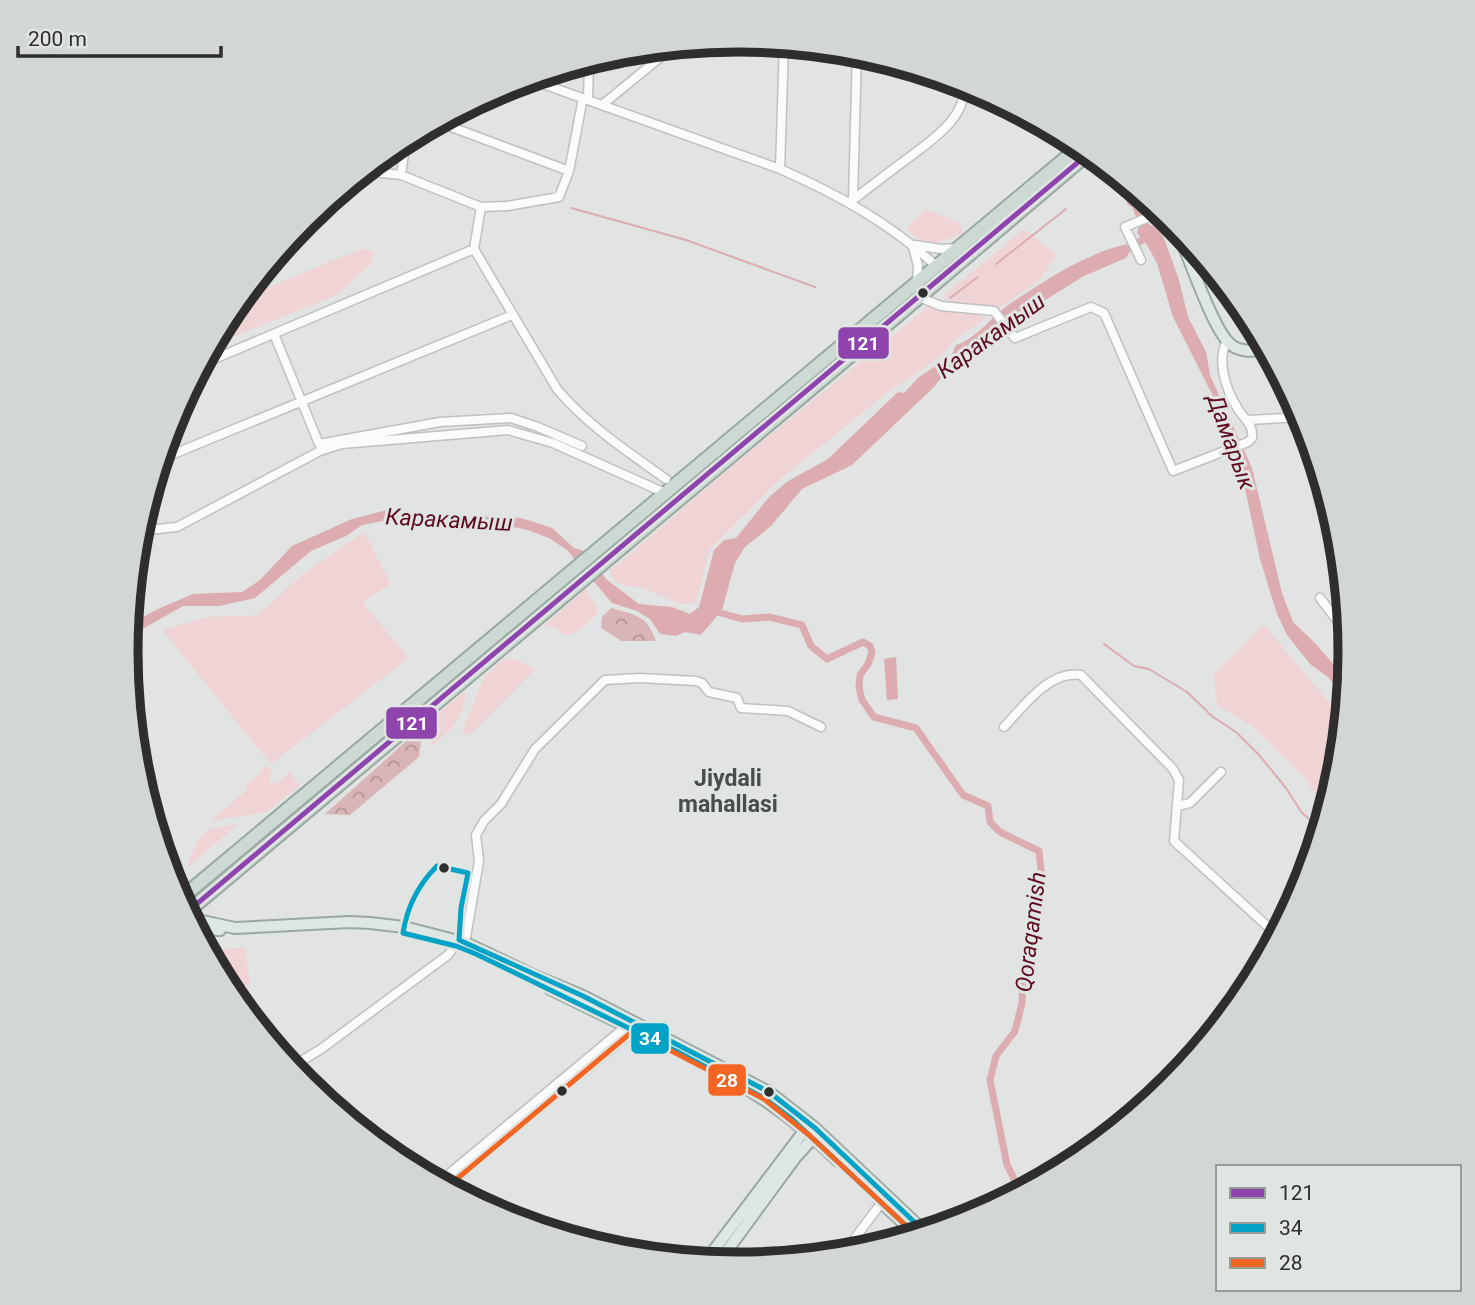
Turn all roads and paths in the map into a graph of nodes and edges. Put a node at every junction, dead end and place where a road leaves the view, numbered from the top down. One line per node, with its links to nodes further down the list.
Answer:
1 (784, 55): 13 (street)
2 (660, 58): 8 (street)
3 (857, 64): 17 (street)
4 (588, 72): 7 (street)
5 (544, 84): 7 (street)
6 (963, 96): 17 (street)
7 (585, 99): 8 (street); 14 (street)
8 (602, 106): 13 (street)
9 (449, 126): 14 (street)
10 (404, 154): 16 (street)
11 (1071, 154): 21 (highway)
12 (1080, 160): 25 (highway)
13 (779, 169): 17 (street)
14 (569, 171): 18 (street)
15 (377, 172): 16 (street)
16 (401, 175): 18 (street)
17 (851, 201): 20 (street)
18 (481, 206): 22 (street)
19 (1150, 217): 24 (street)
20 (912, 244): 21 (street); 25 (street); 26 (street)
21 (958, 248): 25 (highway)
22 (474, 249): 28 (street); 29 (street)
23 (1189, 257): 30 (main road)
24 (1142, 260)
25 (940, 271): 26 (highway); 27 (highway)
26 (917, 281): 33 (highway)
27 (919, 298): 34 (highway); 37 (street)
28 (512, 315): 35 (street); 40 (street)
29 (274, 334): 32 (street); 35 (street)
30 (1227, 341): 31 (main road); 37 (street)
31 (1255, 350)
32 (214, 359)
33 (815, 366): 34 (highway); 41 (highway)
34 (824, 378): 43 (highway)
35 (301, 402): 38 (street); 39 (street)
36 (1290, 418): 37 (street)
37 (1247, 420)
38 (582, 446)
39 (171, 455)
40 (666, 479)
41 (665, 493): 42 (street); 43 (highway)
42 (150, 530)
43 (602, 555): 48 (highway); 49 (highway)
44 (1320, 597): 45 (street)
45 (1336, 619)
46 (821, 727): 58 (street)
47 (1004, 727): 51 (street)
48 (369, 740): 49 (highway); 52 (highway)
49 (379, 752): 53 (highway)
50 (1221, 772): 51 (street)
51 (1177, 806): 55 (street)
52 (188, 893)
53 (194, 906)
54 (200, 921): 57 (main road)
55 (1270, 928)
56 (206, 930): 57 (main road)
57 (404, 930): 58 (main road)
58 (461, 945): 59 (main road); 60 (street)
59 (629, 1026): 61 (main road); 62 (street); 63 (street)
60 (299, 1062)
61 (811, 1132): 64 (main road); 65 (main road); 68 (main road); 69 (main road)
62 (446, 1177)
63 (453, 1181)
64 (882, 1202): 66 (main road); 67 (street)
65 (917, 1225)
66 (908, 1227)
67 (852, 1241)
68 (714, 1251)
69 (726, 1252)

